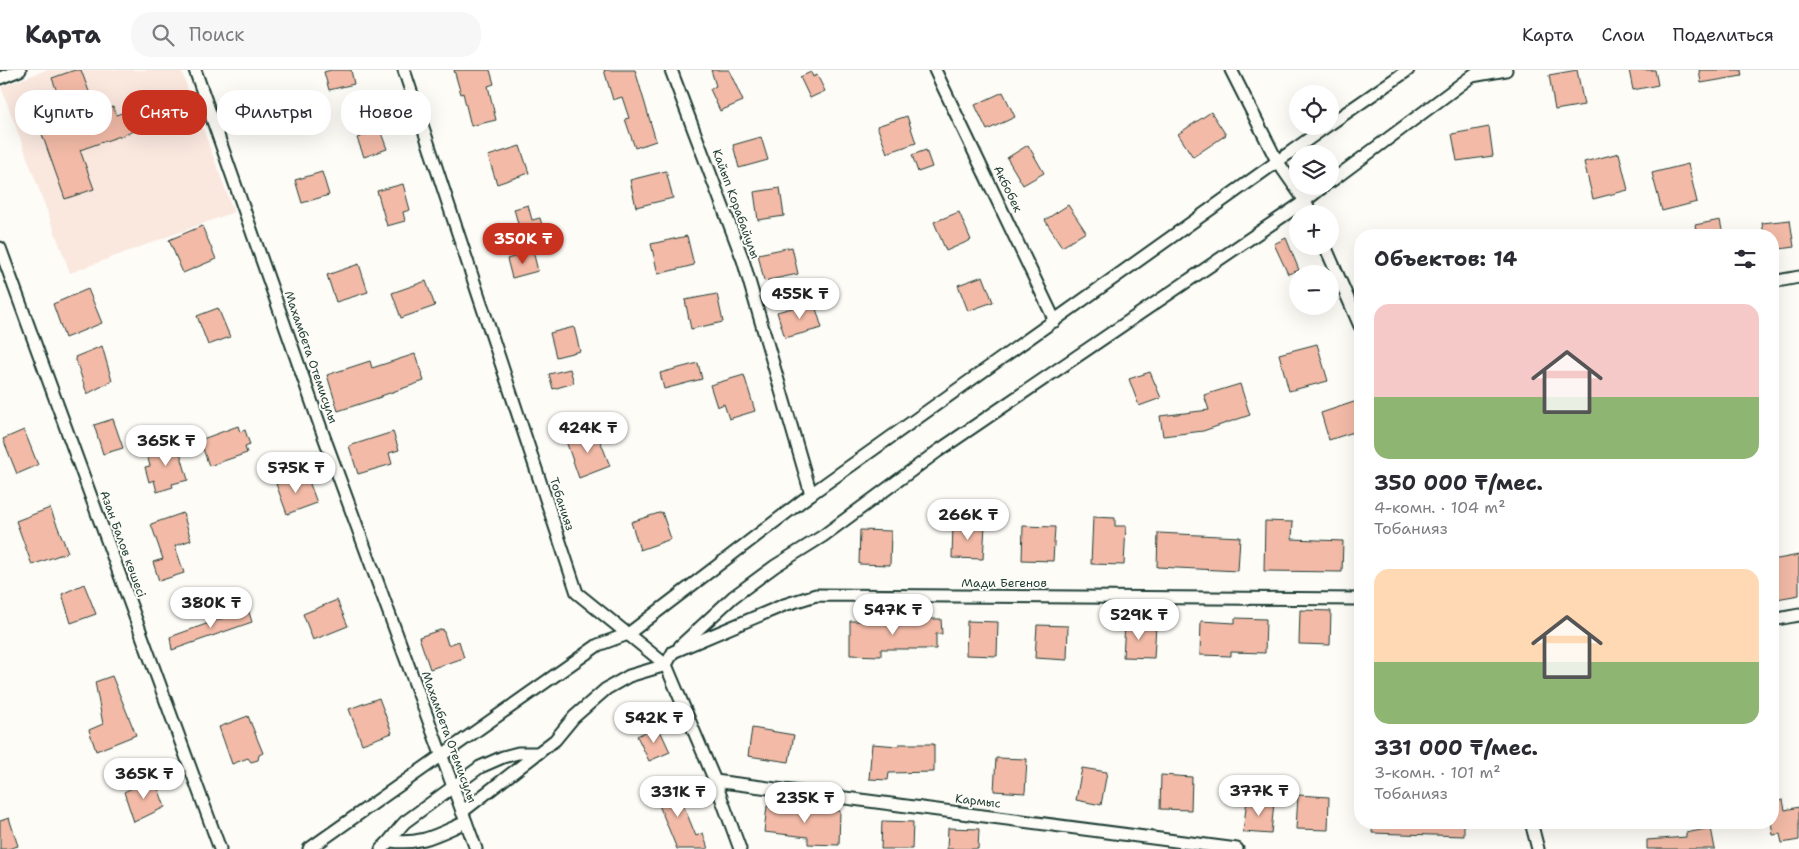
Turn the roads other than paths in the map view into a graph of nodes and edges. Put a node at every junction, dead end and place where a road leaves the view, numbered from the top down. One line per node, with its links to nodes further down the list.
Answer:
1 (20, 70): 10 (street)
2 (195, 70): 32 (street, Махамбета Отемисулы)
3 (404, 70): 28 (street, Тобанияз)
4 (671, 70): 24 (street, Кайып Корабайулы)
5 (935, 70): 23 (street, Акбобек)
6 (1231, 70): 13 (street)
7 (1408, 70): 11 (street)
8 (1506, 70): 9 (street)
9 (1476, 73): 14 (street)
10 (0, 78)
11 (1339, 118)
12 (1314, 135): 13 (street)
13 (1277, 161): 16 (street); 23 (street)
14 (1339, 175)
15 (1313, 195): 16 (street)
16 (1305, 201): 17 (street); 29 (street)
17 (1307, 205)
18 (0, 248): 38 (street, Азан Балов көшесі)
19 (1329, 255): 22 (street)
20 (1799, 277): 21 (street)
21 (1779, 281)
22 (1354, 312)
23 (1055, 321): 24 (street)
24 (810, 494): 28 (street)
25 (1354, 599): 29 (street, Мади Бегенов)
26 (1799, 615): 27 (street)
27 (1779, 619)
28 (628, 634): 30 (street, Тобанияз); 32 (street)
29 (673, 652): 30 (street)
30 (666, 665): 31 (street); 33 (street, Тобанияз)
31 (538, 753): 34 (street); 35 (street)
32 (440, 756): 34 (street, Махамбета Отемисулы); 39 (street)
33 (715, 780): 42 (street, Тобанияз); 43 (street, Кармыс)
34 (452, 788): 35 (street, Махамбета Отемисулы); 37 (street)
35 (464, 817): 37 (street); 41 (street, Махамбета Отемисулы)
36 (1533, 829): 44 (street)
37 (391, 841): 40 (street)
38 (220, 849)
39 (309, 849)
40 (381, 849)
41 (476, 849)
42 (740, 849)
43 (1237, 849)
44 (1538, 849)

